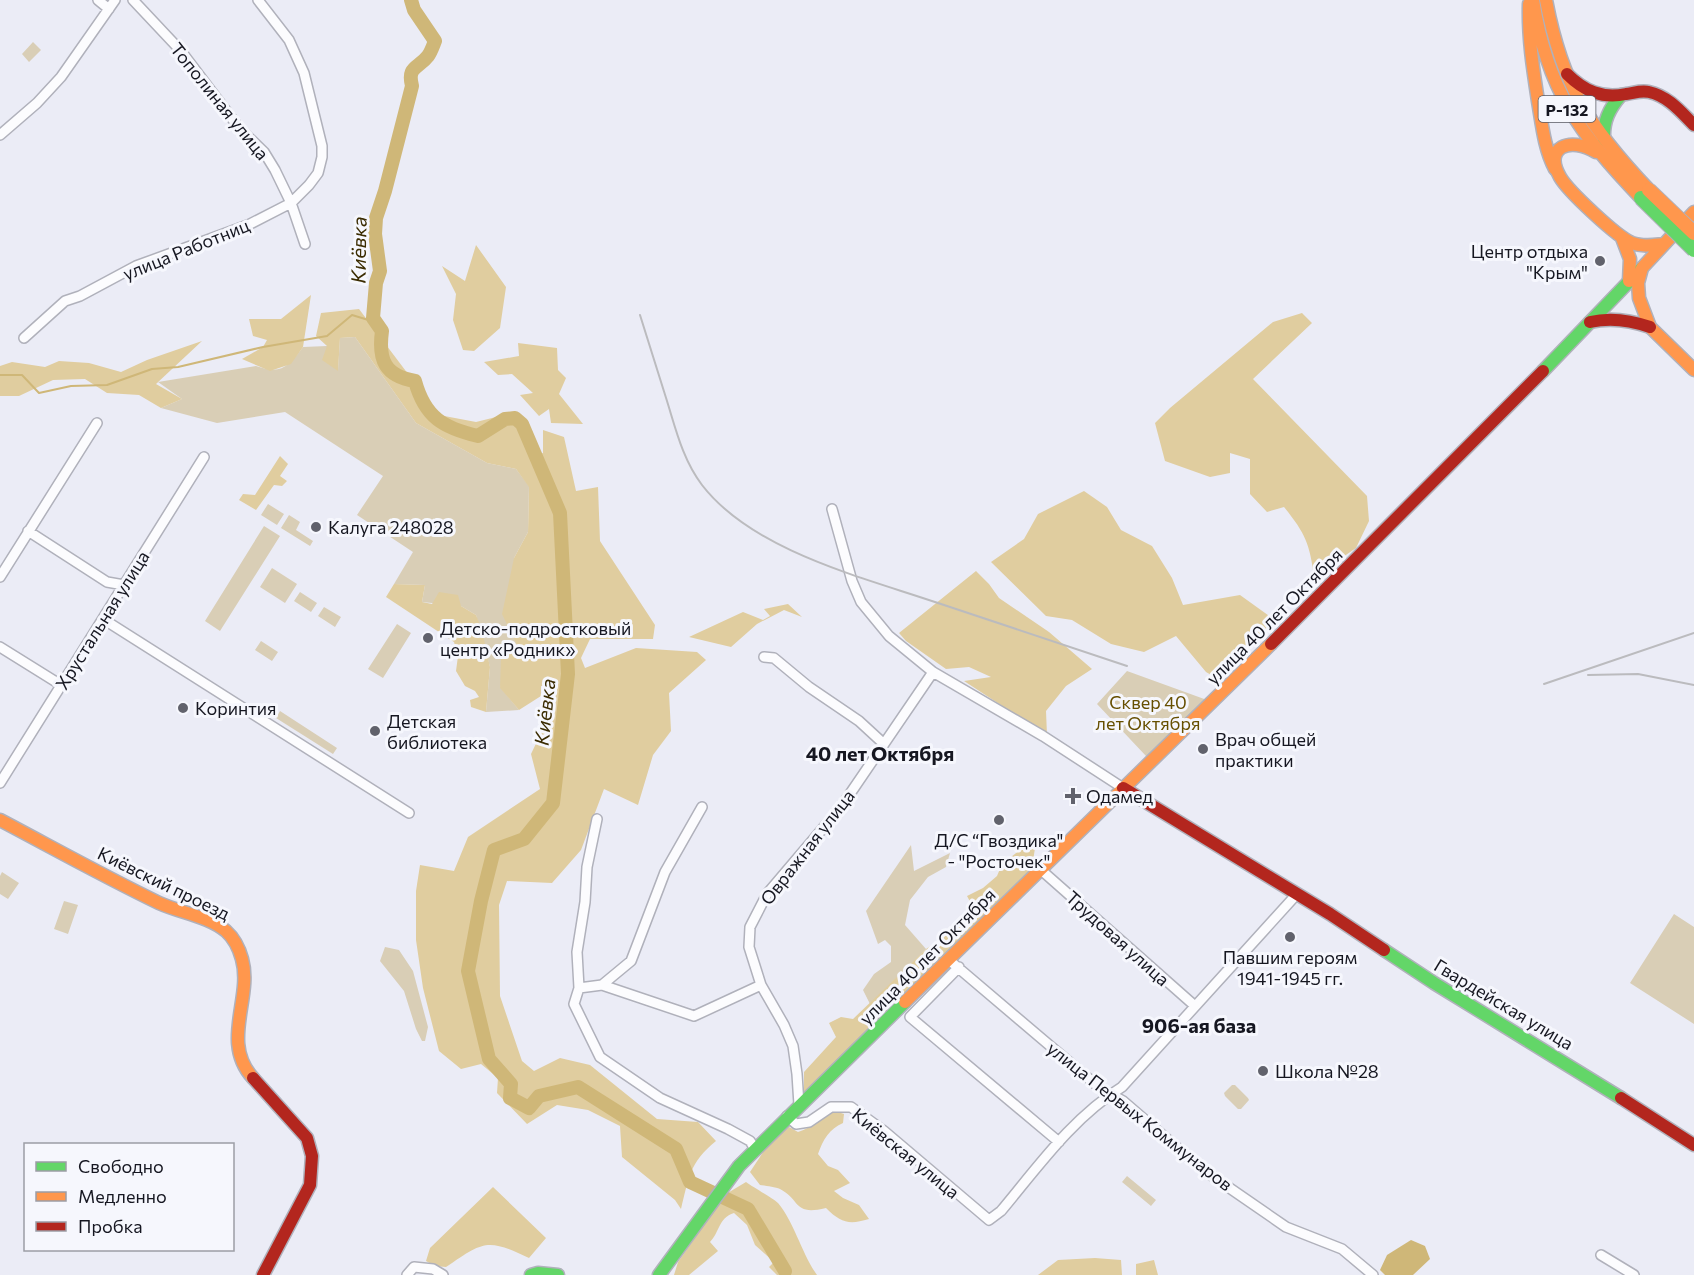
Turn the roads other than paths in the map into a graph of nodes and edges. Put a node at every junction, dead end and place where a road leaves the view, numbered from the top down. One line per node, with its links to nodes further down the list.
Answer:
1 (98, 0): 7 (street)
2 (115, 0): 7 (street)
3 (133, 0): 15 (street, Тополиная улица)
4 (258, 0): 15 (street, улица Работниц)
5 (1531, 0): 12 (main road, Р-132); 13 (main road)
6 (1546, 0): 8 (main road, Р-132)
7 (109, 9): 11 (street)
8 (1564, 71): 9 (main road); 12 (main road, Р-132)
9 (1621, 95): 10 (main road); 12 (main road)
10 (1694, 125)
11 (0, 135)
12 (1600, 147): 13 (main road); 14 (main road, Р-132)
13 (1560, 176): 18 (main road)
14 (1645, 194): 17 (main road, Р-132, bridge); 21 (main road, Р-132, bridge)
15 (291, 202): 19 (street, Тополиная улица); 26 (street, улица Работниц)
16 (1694, 212): 20 (main road, улица 40 лет Октября)
17 (1694, 233)
18 (1622, 238): 20 (main road); 23 (main road)
19 (305, 244)
20 (1664, 244): 22 (main road, улица 40 лет Октября)
21 (1694, 250)
22 (1642, 268): 23 (main road, улица 40 лет Октября); 25 (main road)
23 (1628, 282): 24 (main road, улица 40 лет Октября)
24 (1590, 322): 25 (main road); 41 (main road, улица 40 лет Октября)
25 (1650, 327): 27 (main road)
26 (24, 338)
27 (1694, 370)
28 (97, 423): 31 (street)
29 (204, 457): 33 (street, Хрустальная улица)
30 (832, 509): 37 (street)
31 (28, 531): 32 (street); 33 (street)
32 (0, 577)
33 (124, 585): 34 (street, Хрустальная улица)
34 (103, 619): 38 (street, Хрустальная улица); 43 (street)
35 (0, 647): 38 (street)
36 (764, 657): 39 (street)
37 (933, 672): 39 (street, Овражная улица); 41 (street)
38 (61, 685): 40 (street, Хрустальная улица)
39 (884, 744): 49 (street, Овражная улица)
40 (0, 783)
41 (1123, 788): 46 (main road, улица 40 лет Октября); 47 (main road, Гвардейская улица)
42 (702, 807): 50 (street)
43 (408, 813)
44 (597, 819): 51 (street)
45 (0, 820): 61 (main road, Киёвский проезд)
46 (1040, 869): 48 (main road, улица 40 лет Октября); 52 (street, Трудовая улица)
47 (1296, 896): 52 (street); 57 (main road, Гвардейская улица)
48 (954, 963): 53 (street, улица Первых Коммунаров); 54 (main road, улица 40 лет Октября); 56 (street)
49 (761, 985): 50 (street); 54 (street, Овражная улица)
50 (602, 986): 51 (street)
51 (579, 988): 58 (street)
52 (1195, 1006): 53 (street)
53 (1110, 1094): 56 (street); 66 (street, улица Первых Коммунаров)
54 (799, 1106): 55 (main road, улица 40 лет Октября)
55 (787, 1116): 56 (street, Киёвская улица); 58 (main road, улица 40 лет Октября)
56 (1059, 1142)
57 (1694, 1145)
58 (755, 1149): 60 (main road, улица 40 лет Октября)
59 (1601, 1255): 67 (street)
60 (660, 1274)
61 (263, 1275)
62 (407, 1275): 63 (street)
63 (443, 1275)
64 (531, 1275): 65 (main road)
65 (558, 1275)
66 (1373, 1275)
67 (1634, 1275)

